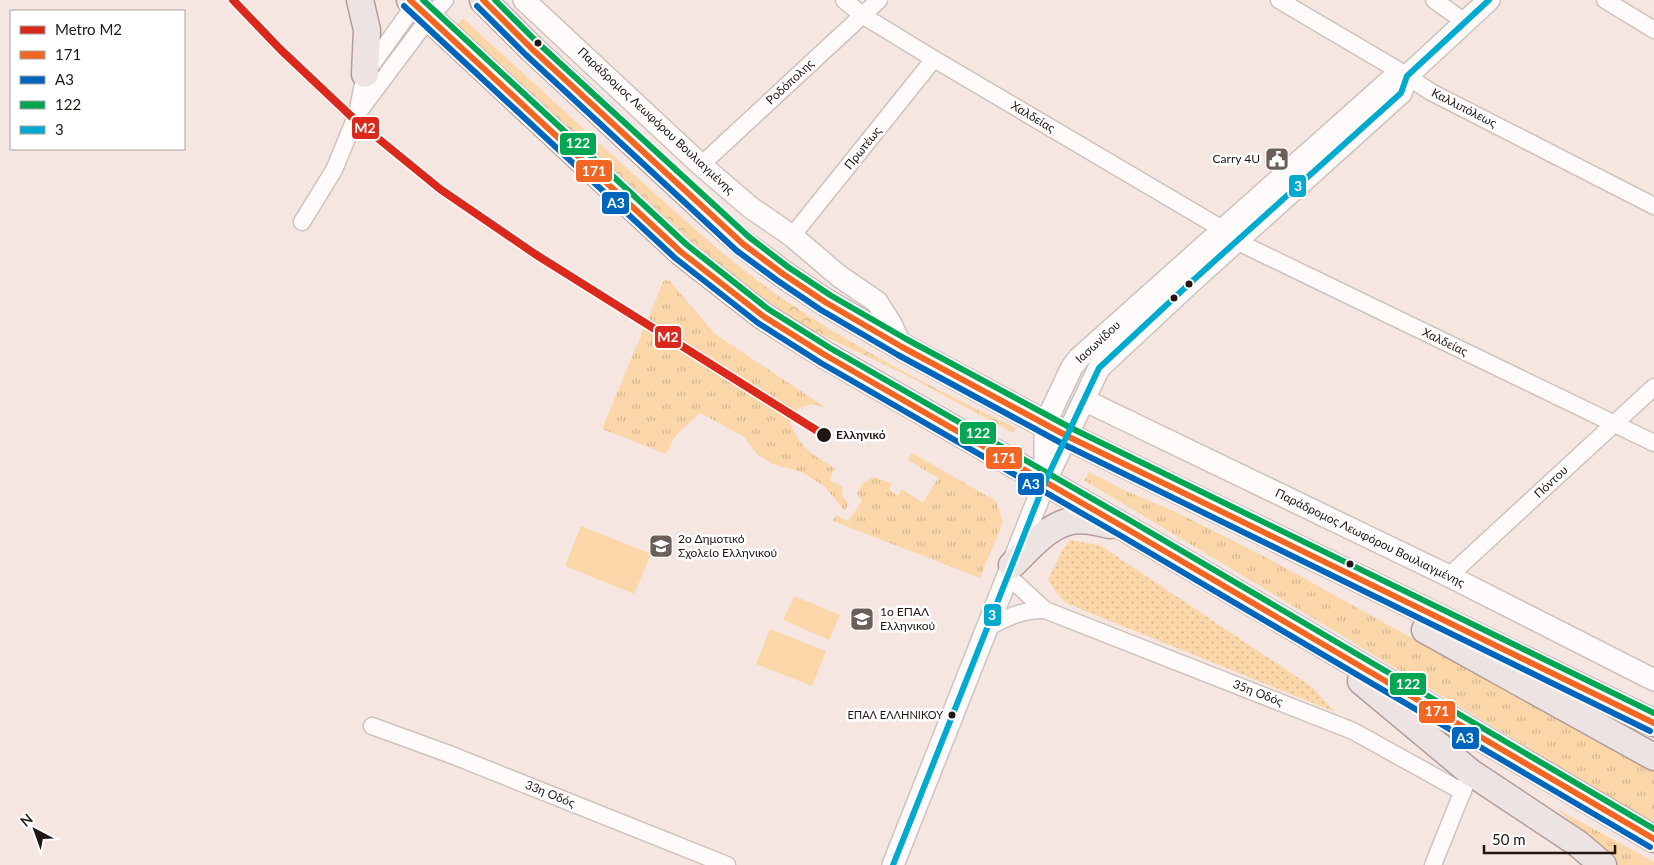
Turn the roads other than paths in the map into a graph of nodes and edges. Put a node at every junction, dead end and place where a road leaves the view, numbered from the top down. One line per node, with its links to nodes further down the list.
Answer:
1 (360, 0): 15 (main road)
2 (483, 0): 23 (main road)
3 (524, 0): 18 (street, Παράδρομος Λεωφόρου Βουλιαγμένης)
4 (844, 0): 11 (street, Χαλδείας)
5 (879, 0): 11 (street, Ροδόπολης)
6 (1279, 0): 16 (street, Καλλιπόλεως)
7 (1434, 0): 12 (street)
8 (1489, 0): 12 (street, Ιασωνίδου)
9 (1605, 0): 13 (street)
10 (423, 4): 15 (street); 17 (street); 29 (main road)
11 (862, 15): 14 (street, Χαλδείας); 18 (street, Ροδόπολης)
12 (1464, 22): 16 (street, Ιασωνίδου)
13 (1654, 30)
14 (934, 59): 21 (street, Χαλδείας); 22 (street, Πρωτέως)
15 (365, 74): 17 (street)
16 (1407, 76): 19 (street, Καλλιπόλεως); 21 (street, Ιασωνίδου)
17 (357, 114): 20 (street)
18 (701, 165): 22 (street, Παράδρομος Λεωφόρου Βουλιαγμένης)
19 (1654, 206)
20 (302, 222)
21 (1230, 235): 25 (street, Ιασωνίδου); 26 (street, Χαλδείας); 27 (street, Ιασωνίδου)
22 (792, 236): 23 (street, Παράδρομος Λεωφόρου Βουλιαγμένης)
23 (902, 346): 27 (main road)
24 (1654, 387): 26 (street, Πόντου)
25 (1084, 400): 27 (street, Ιασωνίδου); 33 (street, Παράδρομος Λεωφόρου Βουλιαγμένης)
26 (1614, 424): 28 (street, Χαλδείας); 33 (street, Πόντου)
27 (1056, 430): 29 (street, Ιασωνίδου); 31 (main road)
28 (1654, 444)
29 (1045, 482): 30 (main road); 32 (street, Ιασωνίδου)
30 (1127, 529): 32 (main road); 36 (main road)
31 (1274, 538): 38 (main road); 40 (main road)
32 (1010, 570): 34 (street, 35η Οδός); 35 (street, Ιασωνίδου)
33 (1449, 576): 37 (street, Παράδρομος Λεωφόρου Βουλιαγμένης)
34 (1045, 610): 35 (street, 35η Οδός); 41 (street, 35η Οδός)
35 (987, 628): 44 (street, Ιασωνίδου)
36 (1298, 629): 41 (main road); 42 (main road)
37 (1654, 680)
38 (1654, 723)
39 (372, 726): 43 (street, 33η Οδός)
40 (1654, 757)
41 (1466, 782): 45 (street); 46 (main road)
42 (1654, 839)
43 (727, 865)
44 (893, 865)
45 (1433, 865)
46 (1603, 865)

